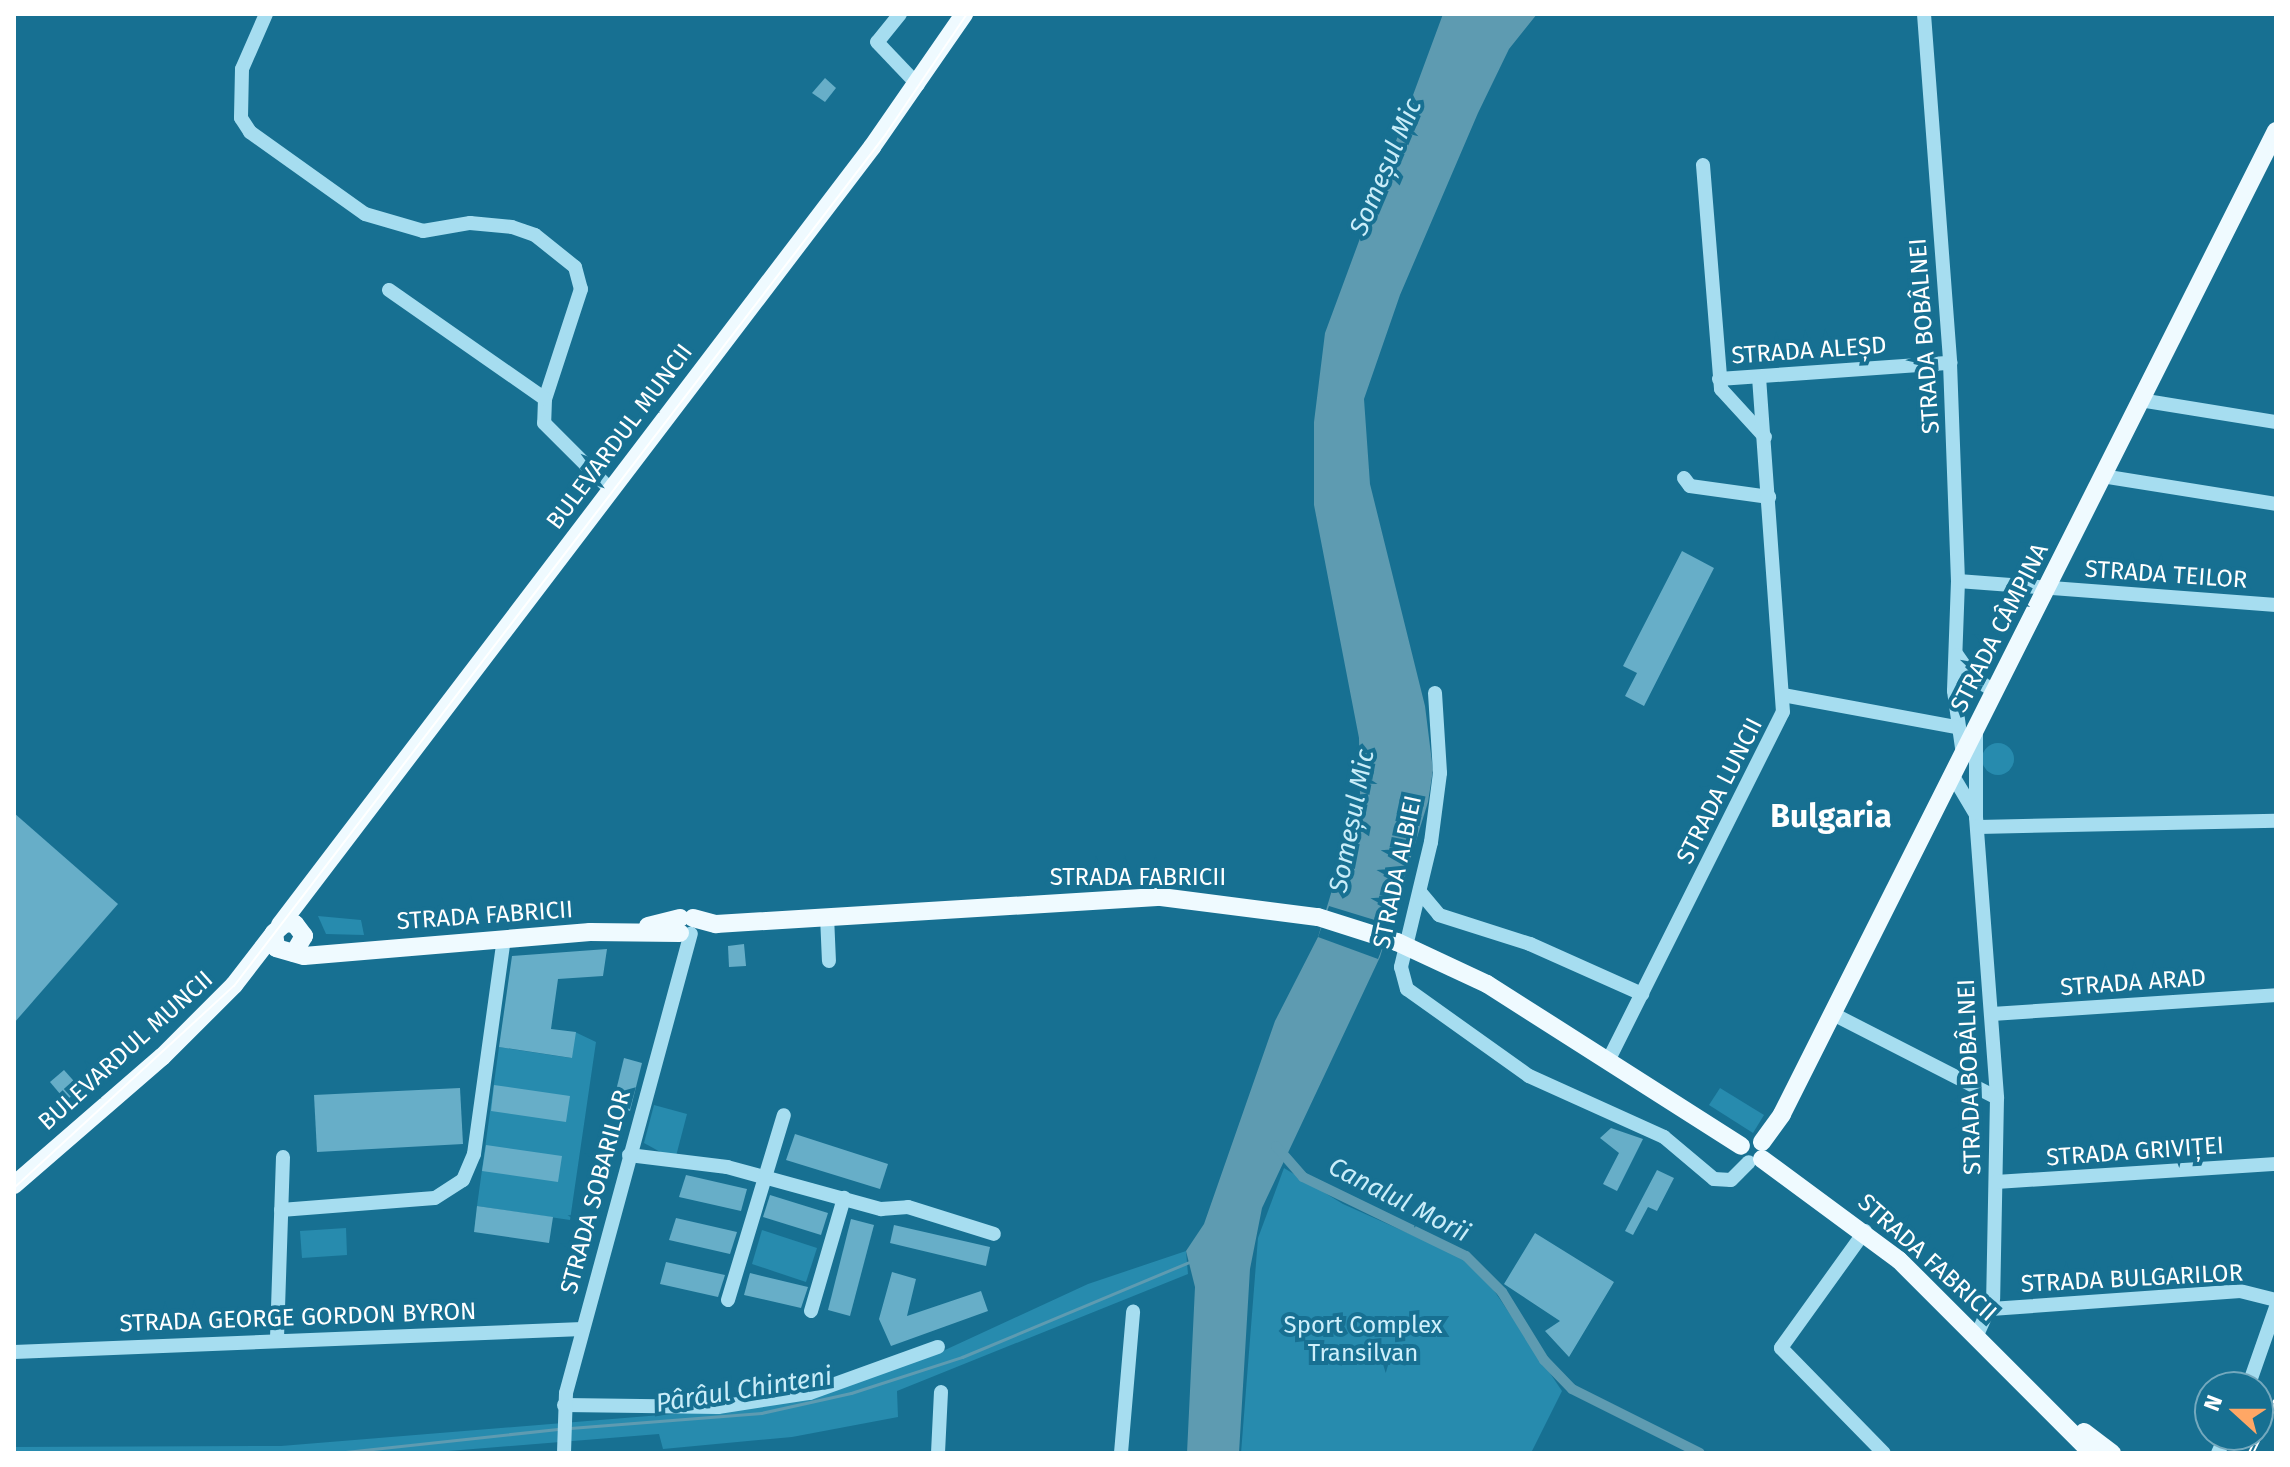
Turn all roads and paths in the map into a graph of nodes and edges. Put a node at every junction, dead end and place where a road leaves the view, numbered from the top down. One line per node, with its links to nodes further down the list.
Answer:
1 (266, 14): 12 (street)
2 (900, 14): 5 (street)
3 (964, 14): 5 (main road, BULEVARDUL MUNCII)
4 (1924, 14): 9 (street, STRADA BOBÂLNEI)
5 (918, 85): 18 (main road, BULEVARDUL MUNCII)
6 (2276, 131): 13 (main road, STRADA CÂMPINA)
7 (1703, 165): 11 (street)
8 (389, 290): 12 (street)
9 (1950, 363): 10 (street, STRADA ALEȘD); 21 (street, STRADA BOBÂLNEI)
10 (1759, 378): 11 (street, STRADA ALEȘD); 15 (street, STRADA LUNCII)
11 (1719, 379): 15 (street)
12 (545, 399): 18 (street)
13 (2140, 400): 14 (street); 16 (main road, STRADA CÂMPINA)
14 (2276, 422)
15 (1765, 437): 19 (street, STRADA LUNCII)
16 (2102, 476): 20 (street); 22 (main road, STRADA CÂMPINA)
17 (1684, 478): 19 (street)
18 (611, 490): 34 (main road, BULEVARDUL MUNCII)
19 (1769, 497): 27 (street, STRADA LUNCII)
20 (2276, 504)
21 (1958, 581): 22 (street, STRADA TEILOR); 24 (street, STRADA BOBÂLNEI)
22 (2047, 589): 23 (street, STRADA TEILOR); 25 (main road, STRADA CÂMPINA)
23 (2276, 605)
24 (1957, 655): 25 (street); 28 (street, STRADA BOBÂLNEI)
25 (1995, 691): 29 (main road, STRADA CÂMPINA)
26 (1435, 693): 35 (street, STRADA ALBIEI)
27 (1783, 695): 28 (street); 47 (street, STRADA LUNCII)
28 (1955, 727): 30 (street, STRADA BOBÂLNEI)
29 (1976, 727): 30 (main road, STRADA CÂMPINA); 33 (street, STRADA BOBÂLNEI)
30 (1963, 755): 31 (main road, STRADA CÂMPINA)
31 (1953, 776): 33 (street, STRADA BOBÂLNEI); 49 (main road, STRADA CÂMPINA)
32 (2276, 821): 33 (street)
33 (1977, 822): 50 (street, STRADA BOBÂLNEI)
34 (310, 886): 38 (main road, BULEVARDUL MUNCII); 41 (main road, BULEVARDUL MUNCII)
35 (1420, 892): 36 (street); 39 (street, STRADA ALBIEI)
36 (1439, 915): 39 (street); 47 (street)
37 (827, 916): 40 (main road, STRADA FABRICII); 45 (street); 51 (main road, STRADA FABRICII)
38 (277, 929): 41 (main road, STRADA FABRICII); 44 (main road); 46 (main road, BULEVARDUL MUNCII)
39 (1410, 929): 54 (street, STRADA ALBIEI)
40 (687, 931): 42 (main road, STRADA FABRICII); 55 (street, STRADA SOBARILOR)
41 (304, 934): 43 (main road, STRADA FABRICII); 44 (main road)
42 (504, 939): 43 (main road, STRADA FABRICII); 62 (street)
43 (349, 952): 44 (main road, STRADA FABRICII)
44 (291, 954): 46 (main road, BULEVARDUL MUNCII)
45 (829, 961)
46 (234, 985): 60 (main road, BULEVARDUL MUNCII)
47 (1642, 994): 51 (street, STRADA LUNCII)
48 (2276, 995): 50 (street, STRADA ARAD)
49 (1833, 1014): 52 (street); 54 (main road, STRADA CÂMPINA)
50 (1992, 1014): 52 (street, STRADA BOBÂLNEI)
51 (1608, 1061): 54 (main road, STRADA FABRICII)
52 (1997, 1098): 59 (street, STRADA BOBÂLNEI)
53 (784, 1115): 58 (street)
54 (1753, 1152): 63 (main road, STRADA FABRICII)
55 (629, 1155): 58 (street); 71 (street, STRADA SOBARILOR)
56 (283, 1157): 62 (street)
57 (2276, 1164): 59 (street, STRADA GRIVIȚEI)
58 (765, 1176): 61 (street); 65 (street)
59 (1996, 1182): 68 (street, STRADA BOBÂLNEI)
60 (14, 1185)
61 (844, 1198): 64 (street); 69 (street)
62 (281, 1210): 73 (street)
63 (1865, 1231): 72 (main road, STRADA FABRICII); 83 (street)
64 (994, 1234)
65 (728, 1300)
66 (2276, 1300): 68 (street, STRADA BULGARILOR)
67 (2276, 1307): 76 (street)
68 (1991, 1309): 72 (street, STRADA BOBÂLNEI)
69 (811, 1311)
70 (1133, 1312): 82 (street)
71 (583, 1329): 73 (street, STRADA GEORGE GORDON BYRON); 78 (street, STRADA SOBARILOR)
72 (1978, 1333): 80 (main road, STRADA FABRICII)
73 (277, 1338): 75 (street, STRADA GEORGE GORDON BYRON)
74 (938, 1347): 78 (street)
75 (14, 1352)
76 (2254, 1371)
77 (941, 1392): 81 (street)
78 (564, 1410): 79 (street, STRADA SOBARILOR)
79 (564, 1447)
80 (2096, 1451)
81 (938, 1453)
82 (1121, 1453)
83 (1884, 1453)

